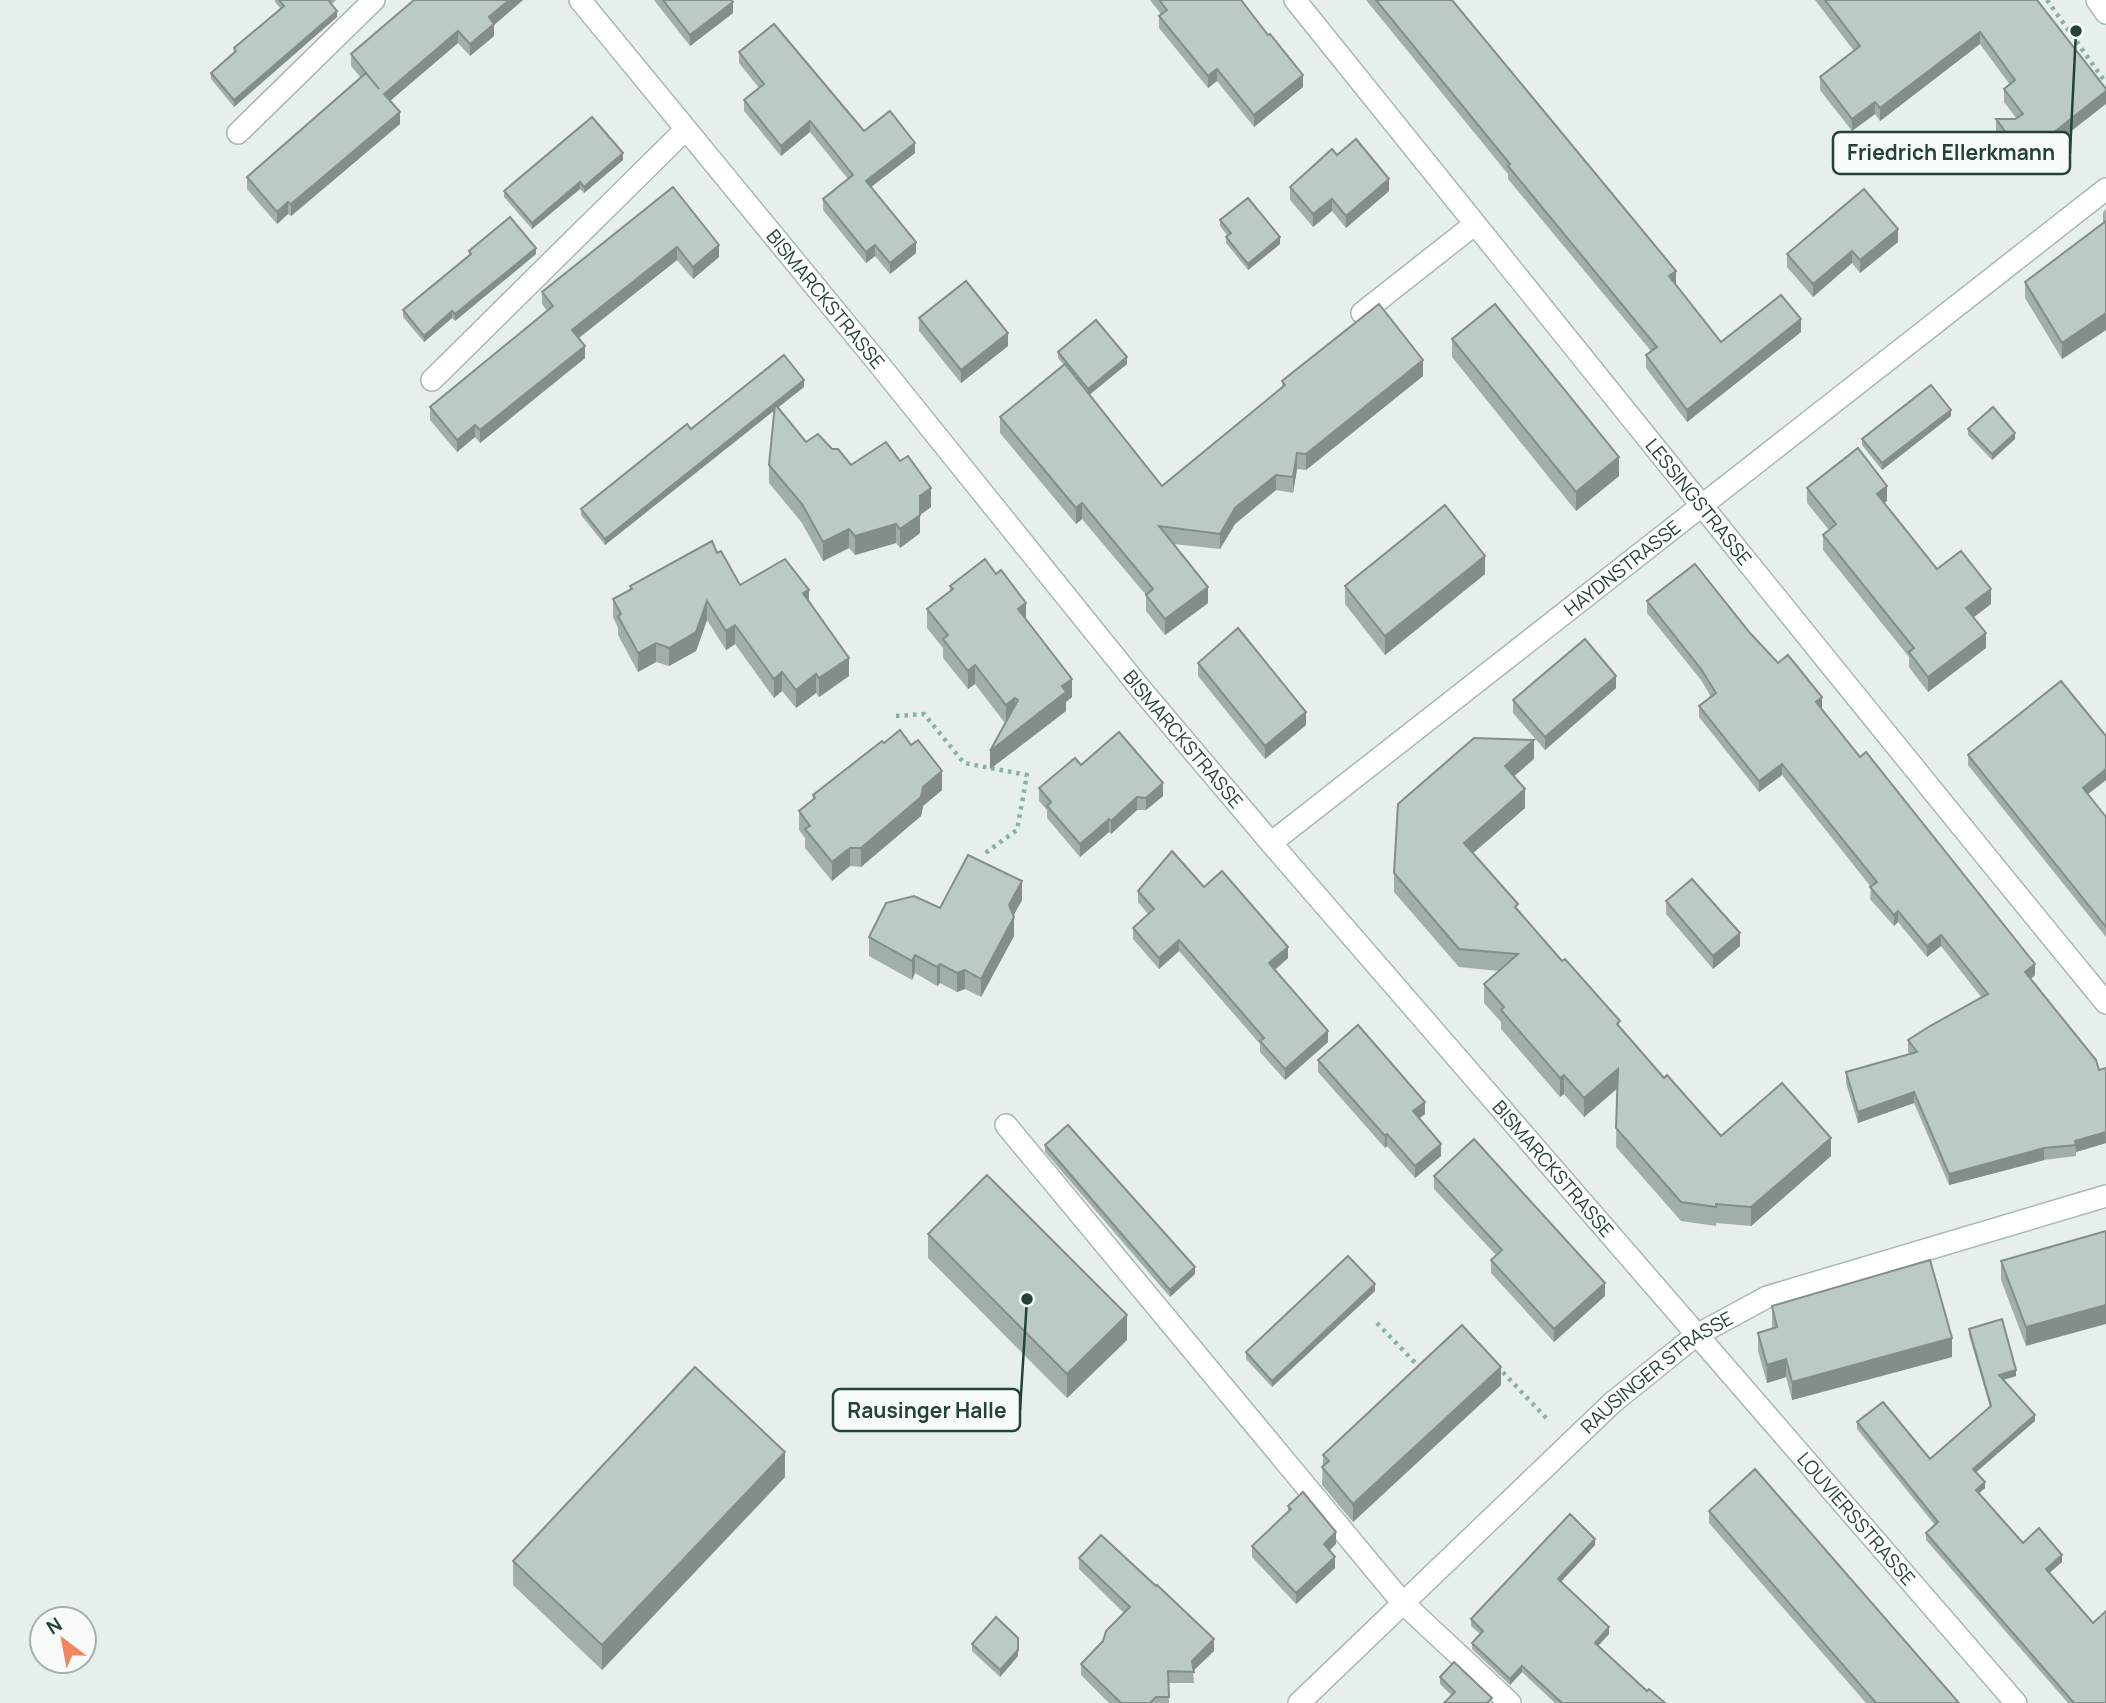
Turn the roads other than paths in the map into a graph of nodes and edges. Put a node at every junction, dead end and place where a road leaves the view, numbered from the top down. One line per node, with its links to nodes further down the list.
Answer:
1 (374, 0): 7 (street)
2 (580, 0): 6 (street, BISMARCKSTRASSE)
3 (1295, 0): 9 (street, LESSINGSTRASSE)
4 (2096, 0): 5 (street)
5 (2106, 13)
6 (685, 130): 11 (street); 13 (street, BISMARCKSTRASSE)
7 (238, 133)
8 (2106, 189): 12 (street, HAYDNSTRASSE)
9 (1475, 224): 10 (street); 12 (street, LESSINGSTRASSE)
10 (1362, 313)
11 (432, 380)
12 (1703, 505): 13 (street, HAYDNSTRASSE); 14 (street, LESSINGSTRASSE)
13 (1270, 843): 17 (street, BISMARCKSTRASSE)
14 (2106, 1003)
15 (1006, 1125): 18 (street)
16 (2106, 1196): 17 (street, RAUSINGER STRASSE)
17 (1695, 1336): 18 (street, RAUSINGER STRASSE); 21 (street, LOUVIERSSTRASSE)
18 (1402, 1602): 19 (street, RAUSINGER STRASSE); 20 (street)
19 (1299, 1703)
20 (1510, 1703)
21 (2016, 1703)

